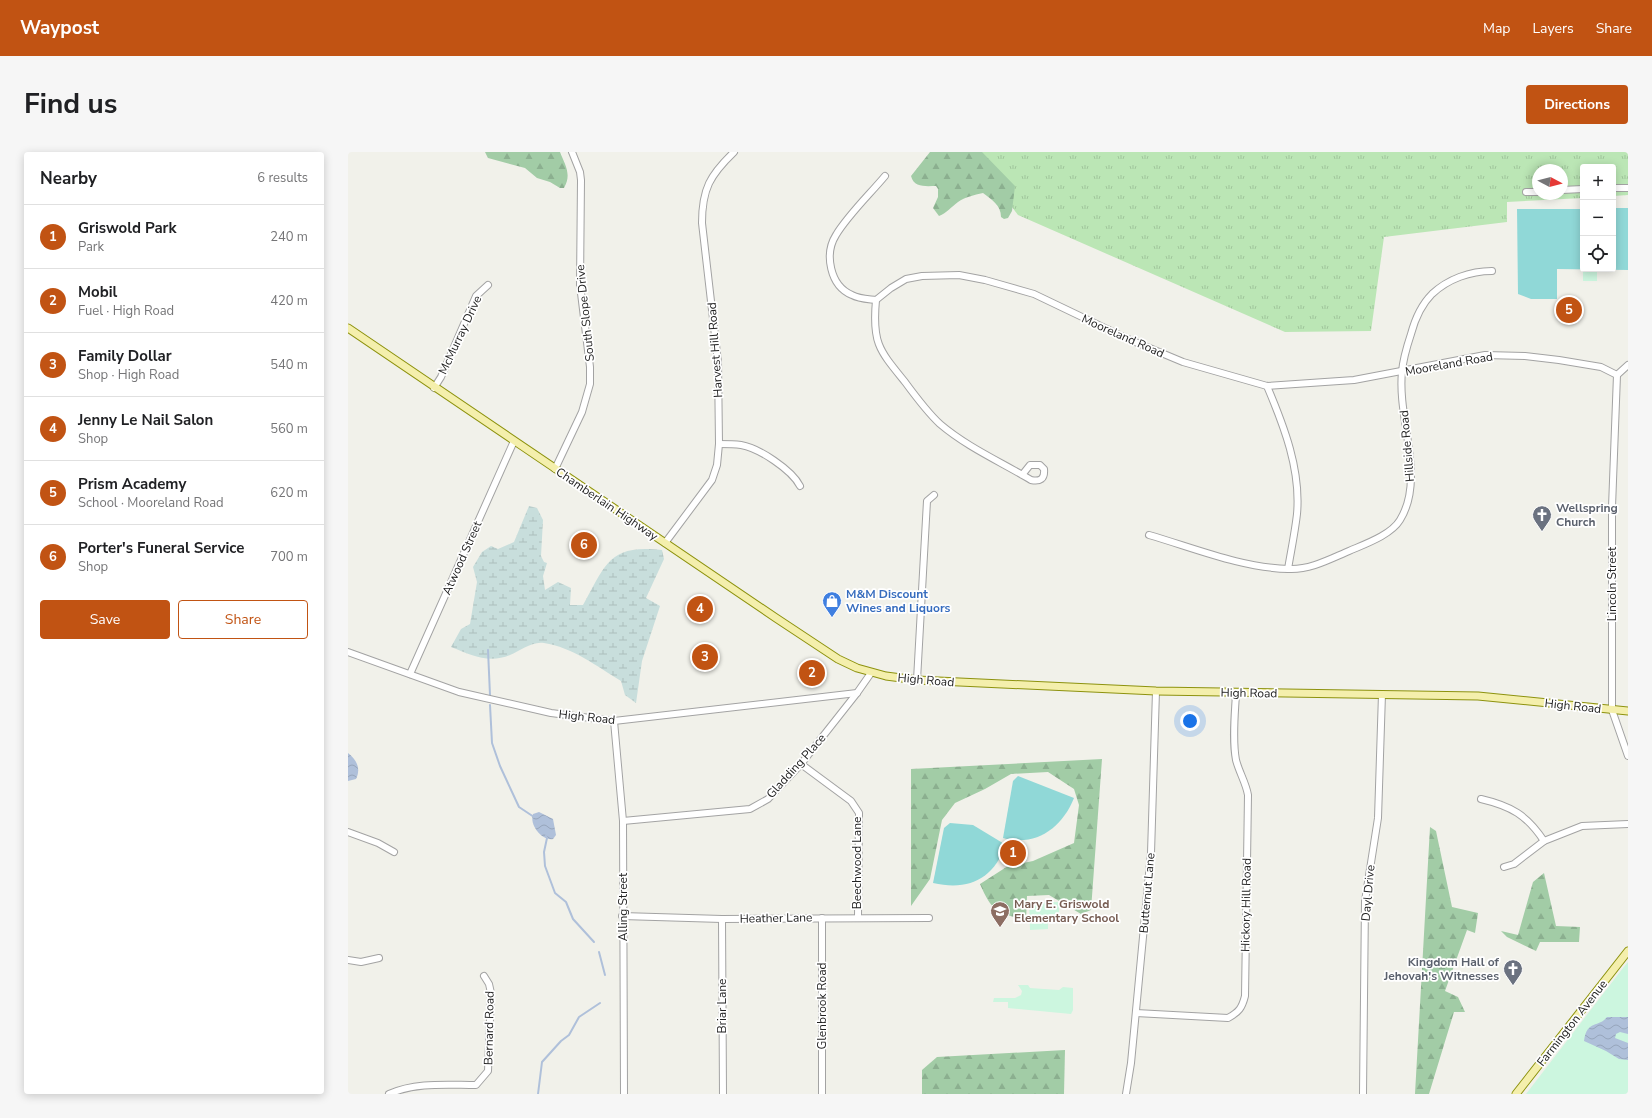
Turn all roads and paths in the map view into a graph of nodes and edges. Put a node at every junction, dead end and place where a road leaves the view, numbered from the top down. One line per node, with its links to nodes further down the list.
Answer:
1 (572, 152): 21 (street, South Slope Drive)
2 (732, 153): 20 (street, Harvest Hill Road)
3 (885, 176): 12 (street)
4 (1616, 188): 5 (street)
5 (1628, 188)
6 (1580, 189): 7 (street)
7 (1568, 190)
8 (1526, 192): 9 (street)
9 (1532, 192)
10 (1492, 271): 15 (street, Hillside Road)
11 (488, 285): 18 (street, McMurray Drive)
12 (876, 300): 17 (street, Mooreland Road); 22 (street)
13 (348, 328): 18 (main road, Chamberlain Highway)
14 (1628, 365): 16 (street)
15 (1402, 372): 16 (street, Mooreland Road); 17 (street, Mooreland Road); 27 (street, Hillside Road)
16 (1618, 375): 36 (street, Lincoln Street)
17 (1267, 386): 27 (street)
18 (434, 388): 19 (main road, Chamberlain Highway)
19 (514, 441): 21 (main road, Chamberlain Highway); 30 (street, Atwood Street)
20 (719, 444): 23 (street); 26 (street, Harvest Hill Road)
21 (555, 469): 26 (main road, Chamberlain Highway)
22 (1022, 475)
23 (800, 486)
24 (934, 495): 31 (street)
25 (1149, 535): 27 (street, Hillside Road)
26 (665, 543): 29 (main road, Chamberlain Highway)
27 (1288, 569)
28 (348, 652): 30 (street, High Road)
29 (871, 673): 31 (main road, High Road); 33 (street, Gladding Place)
30 (410, 674): 38 (street, High Road)
31 (916, 680): 32 (main road, High Road)
32 (1156, 691): 34 (main road, High Road); 57 (street, Butternut Lane)
33 (857, 693): 38 (street, High Road); 40 (street, Gladding Place)
34 (1236, 693): 35 (main road, High Road); 57 (street, Hickory Hill Road)
35 (1382, 694): 36 (main road, High Road); 63 (street, Dayl Drive)
36 (1612, 710): 37 (main road, High Road); 39 (street, Lincoln Street)
37 (1628, 712)
38 (614, 721): 42 (street, Alling Street)
39 (1628, 756)
40 (801, 764): 42 (street, Gladding Place); 49 (street, Beechwood Lane)
41 (1481, 799): 45 (street)
42 (623, 821): 48 (street, Alling Street)
43 (1628, 824): 45 (street)
44 (348, 832): 46 (street)
45 (1544, 841): 47 (street)
46 (394, 852)
47 (1504, 867)
48 (622, 916): 52 (street, Heather Lane); 59 (street, Alling Street)
49 (858, 917): 50 (street, Heather Lane); 51 (street, Heather Lane)
50 (822, 918): 52 (street, Heather Lane); 61 (street, Glenbrook Road)
51 (929, 918)
52 (722, 919): 60 (street, Briar Lane)
53 (1628, 951): 64 (main road, Farmington Avenue)
54 (379, 958): 55 (street)
55 (348, 960)
56 (484, 976): 58 (street, Bernard Road)
57 (1136, 1013): 62 (street, Butternut Lane)
58 (389, 1094)
59 (624, 1094)
60 (723, 1094)
61 (822, 1094)
62 (1126, 1094)
63 (1364, 1094)
64 (1516, 1094)

